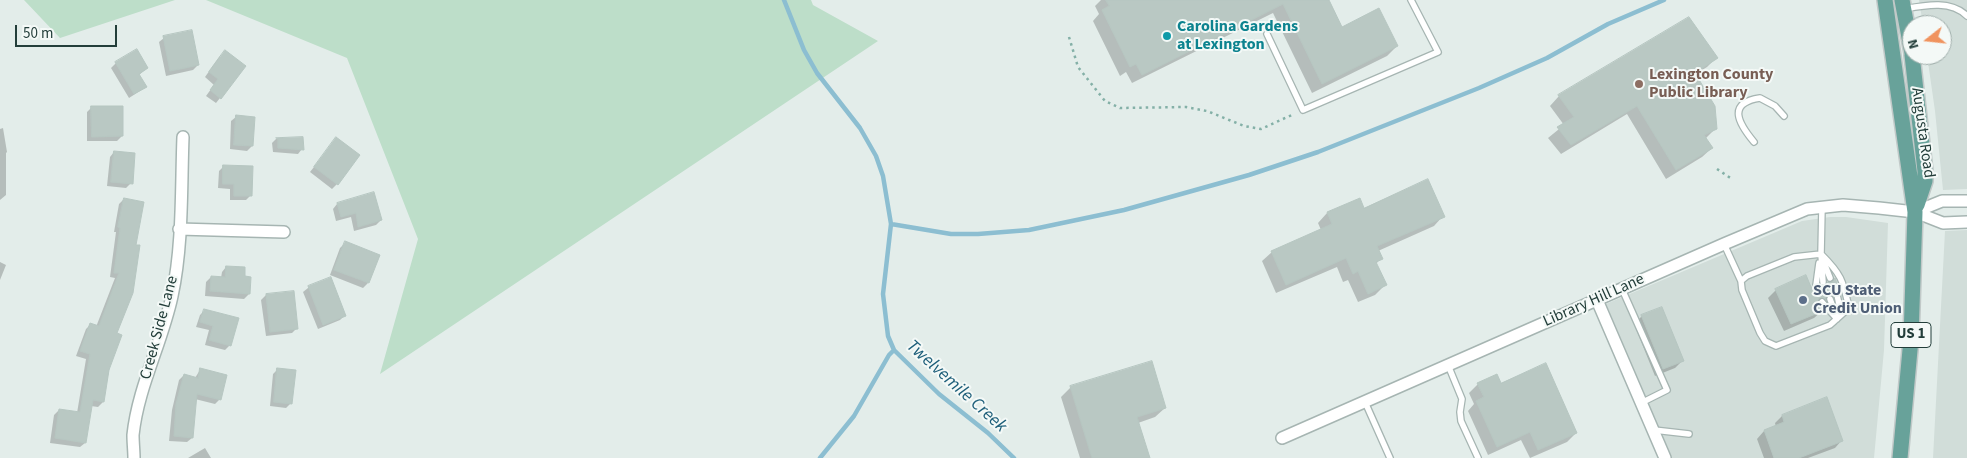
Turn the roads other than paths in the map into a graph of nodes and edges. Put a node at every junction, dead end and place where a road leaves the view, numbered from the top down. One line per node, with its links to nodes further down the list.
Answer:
1 (1411, 0): 5 (lane)
2 (1885, 0): 12 (main road, Augusta Road / US 1)
3 (1900, 3): 4 (lane)
4 (1967, 16)
5 (1267, 34)
6 (1913, 65): 12 (main road, Augusta Road / US 1)
7 (1784, 116): 9 (lane)
8 (183, 137): 14 (street, Creek Side Lane)
9 (1754, 142)
10 (1967, 201): 12 (street)
11 (1822, 207): 12 (street, Library Hill Lane); 16 (street, Library Hill Lane); 17 (lane)
12 (1916, 212): 13 (street); 38 (main road, Augusta Road / US 1)
13 (1967, 222)
14 (179, 229): 15 (street); 34 (street, Creek Side Lane)
15 (284, 232)
16 (1724, 244): 19 (lane); 22 (street, Library Hill Lane)
17 (1821, 254): 18 (lane); 19 (lane); 20 (lane); 21 (lane); 27 (lane)
18 (1830, 278)
19 (1741, 281): 27 (lane)
20 (1823, 282)
21 (1816, 285)
22 (1622, 289): 25 (street, Library Hill Lane); 30 (lane)
23 (1837, 295): 27 (lane)
24 (1830, 299): 27 (lane)
25 (1597, 300): 28 (street, Library Hill Lane); 30 (street)
26 (1822, 302): 27 (lane)
27 (1837, 319)
28 (1448, 366): 29 (street, Library Hill Lane); 36 (lane)
29 (1365, 402): 33 (street, Library Hill Lane); 35 (lane)
30 (1641, 403): 31 (street)
31 (1653, 430): 32 (lane); 37 (street)
32 (1689, 434)
33 (1282, 438)
34 (134, 458)
35 (1390, 458)
36 (1478, 458)
37 (1665, 458)
38 (1900, 458)

